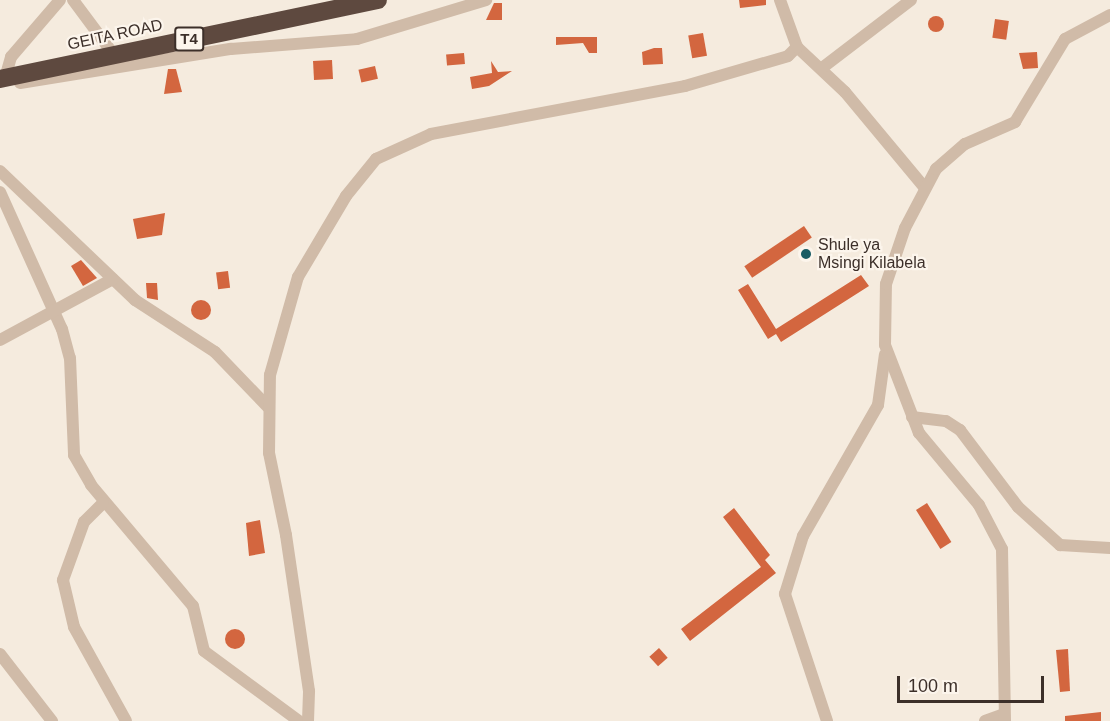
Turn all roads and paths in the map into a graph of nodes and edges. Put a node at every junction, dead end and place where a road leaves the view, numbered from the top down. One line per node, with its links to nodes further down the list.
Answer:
1 (60, 0): 11 (street)
2 (73, 0): 9 (street)
3 (378, 0): 9 (highway, GEITA ROAD / T4)
4 (486, 0): 11 (street)
5 (780, 0): 8 (street)
6 (911, 0): 10 (street)
7 (1110, 15): 13 (street)
8 (797, 47): 10 (street); 19 (street)
9 (114, 55): 11 (highway, GEITA ROAD / T4)
10 (822, 68): 13 (street)
11 (2, 81)
12 (0, 171): 15 (street)
13 (925, 188): 18 (street)
14 (0, 192): 16 (street)
15 (113, 279): 16 (street); 19 (street)
16 (52, 309): 17 (street); 21 (street)
17 (0, 340)
18 (885, 345): 20 (street); 29 (street)
19 (268, 407): 28 (street)
20 (912, 417): 22 (street); 24 (street)
21 (103, 503): 26 (street); 27 (street)
22 (1110, 549)
23 (0, 654): 25 (street)
24 (1005, 718): 30 (street)
25 (52, 721)
26 (126, 721)
27 (299, 721)
28 (308, 721)
29 (827, 721)
30 (985, 721)

